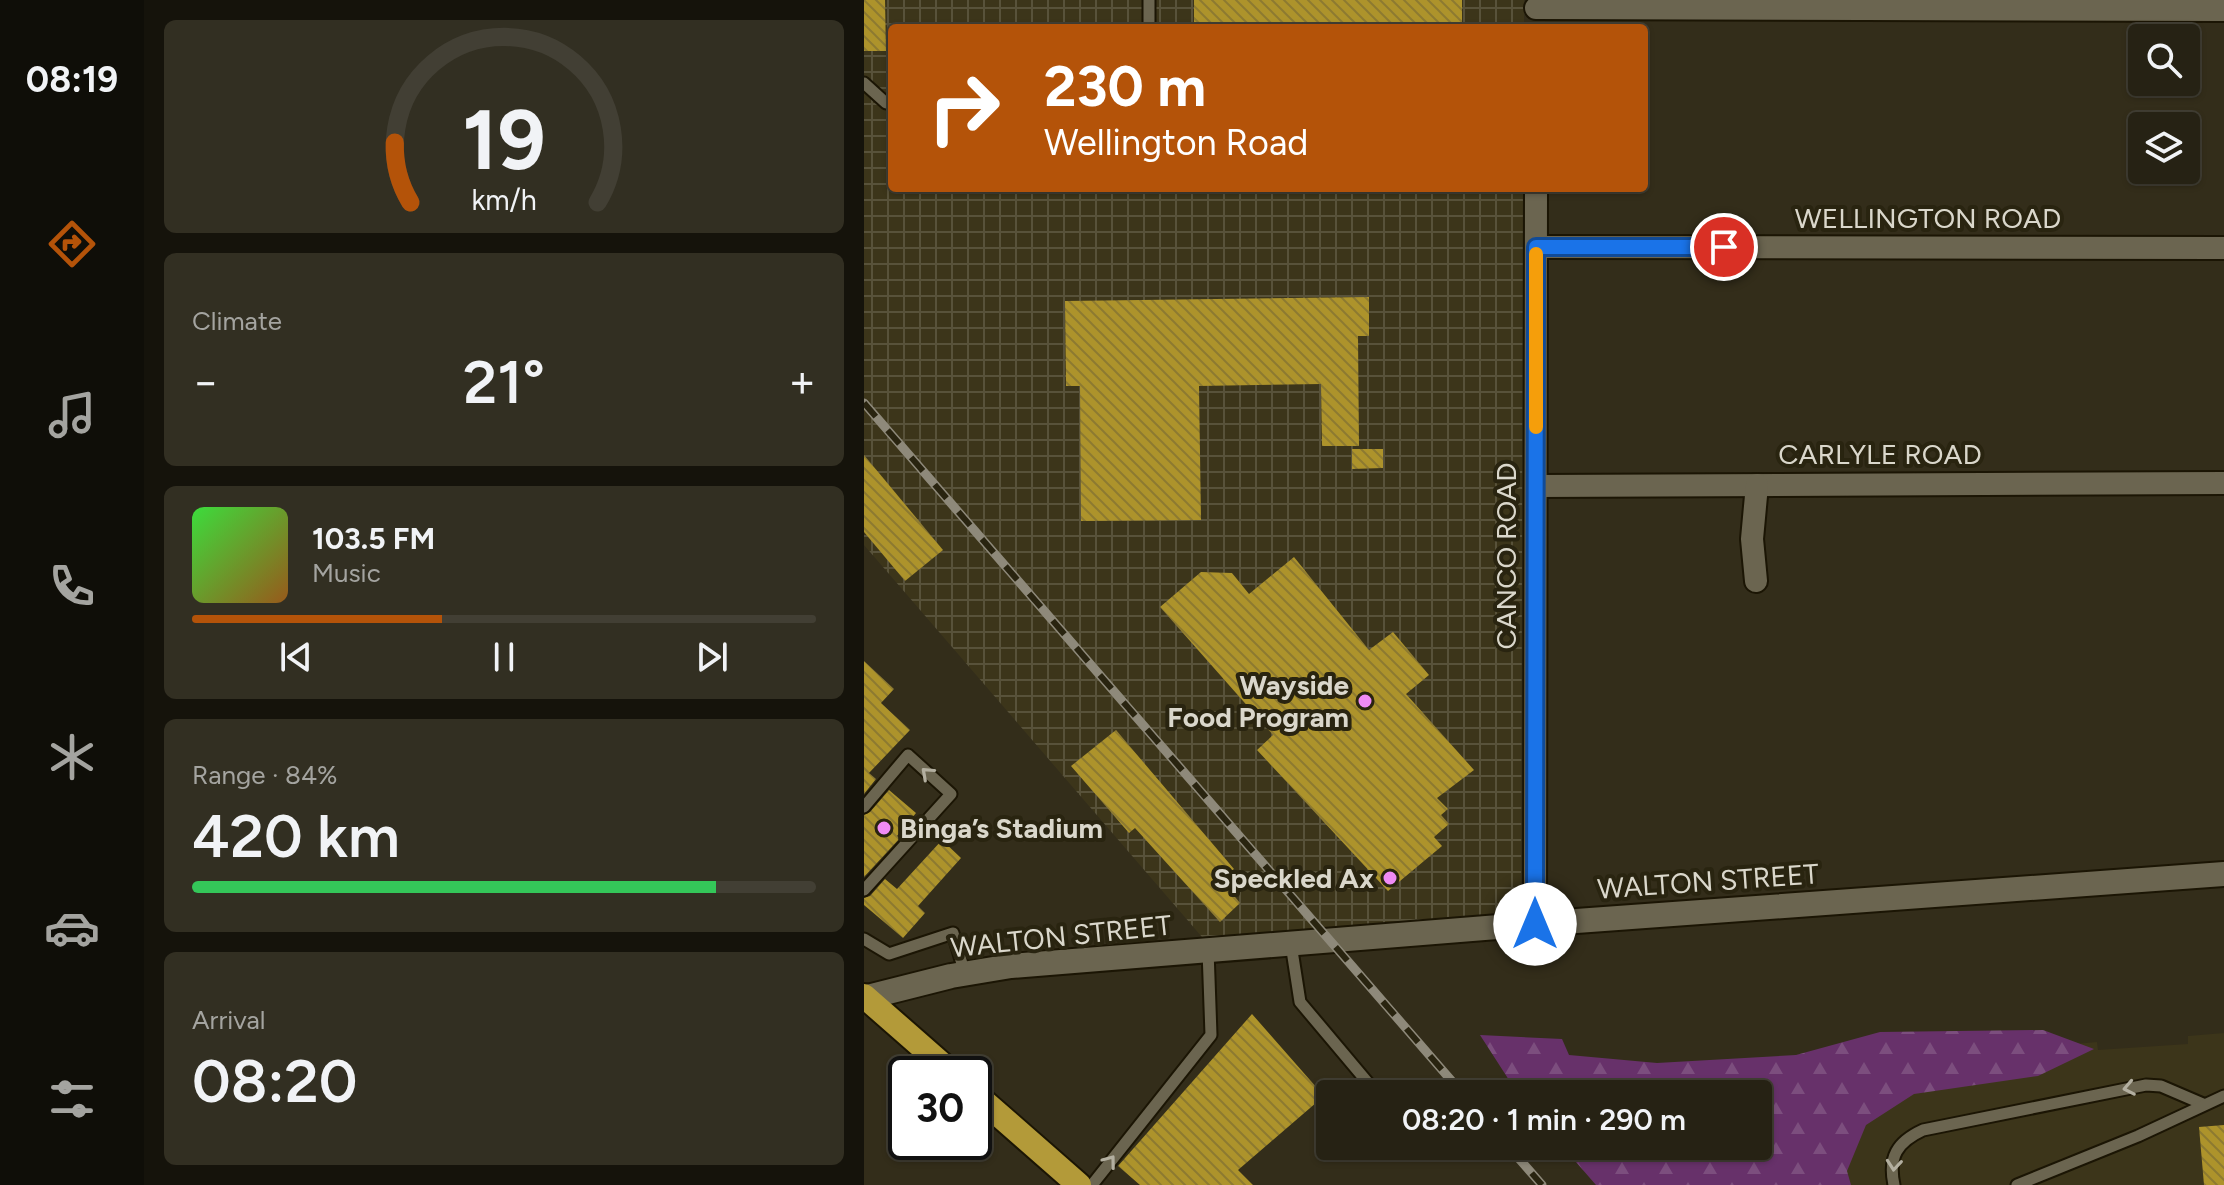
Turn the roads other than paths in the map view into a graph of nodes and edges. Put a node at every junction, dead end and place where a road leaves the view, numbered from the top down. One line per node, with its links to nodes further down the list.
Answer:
1 (1149, 0): 4 (lane)
2 (2224, 10): 3 (street)
3 (1536, 12)
4 (1149, 24)
5 (864, 83): 6 (lane)
6 (888, 103)
7 (1536, 192): 8 (street, CANCO ROAD)
8 (1536, 247): 9 (street, WELLINGTON ROAD); 12 (street, CANCO ROAD)
9 (2224, 248)
10 (2224, 483): 11 (street, CARLYLE ROAD)
11 (1757, 485): 12 (street, CARLYLE ROAD); 13 (street)
12 (1536, 486): 17 (street, CANCO ROAD)
13 (1756, 581)
14 (864, 807): 16 (lane, one-way to 14)
15 (2224, 874): 17 (street, WALTON STREET)
16 (864, 890)
17 (1535, 924): 19 (street, WALTON STREET)
18 (864, 939): 21 (lane)
19 (1291, 944): 20 (street, WALTON STREET); 24 (lane)
20 (1208, 950): 21 (street, WALTON STREET); 29 (lane, one-way to 20)
21 (965, 974): 22 (street, WALTON STREET)
22 (865, 997): 23 (highway)
23 (932, 1056)
24 (1366, 1080)
25 (2224, 1096): 26 (lane)
26 (2203, 1104): 30 (lane, one-way to 30); 31 (lane)
27 (992, 1109): 28 (highway)
28 (1079, 1185)
29 (1092, 1185)
30 (1894, 1185)
31 (2017, 1185)

